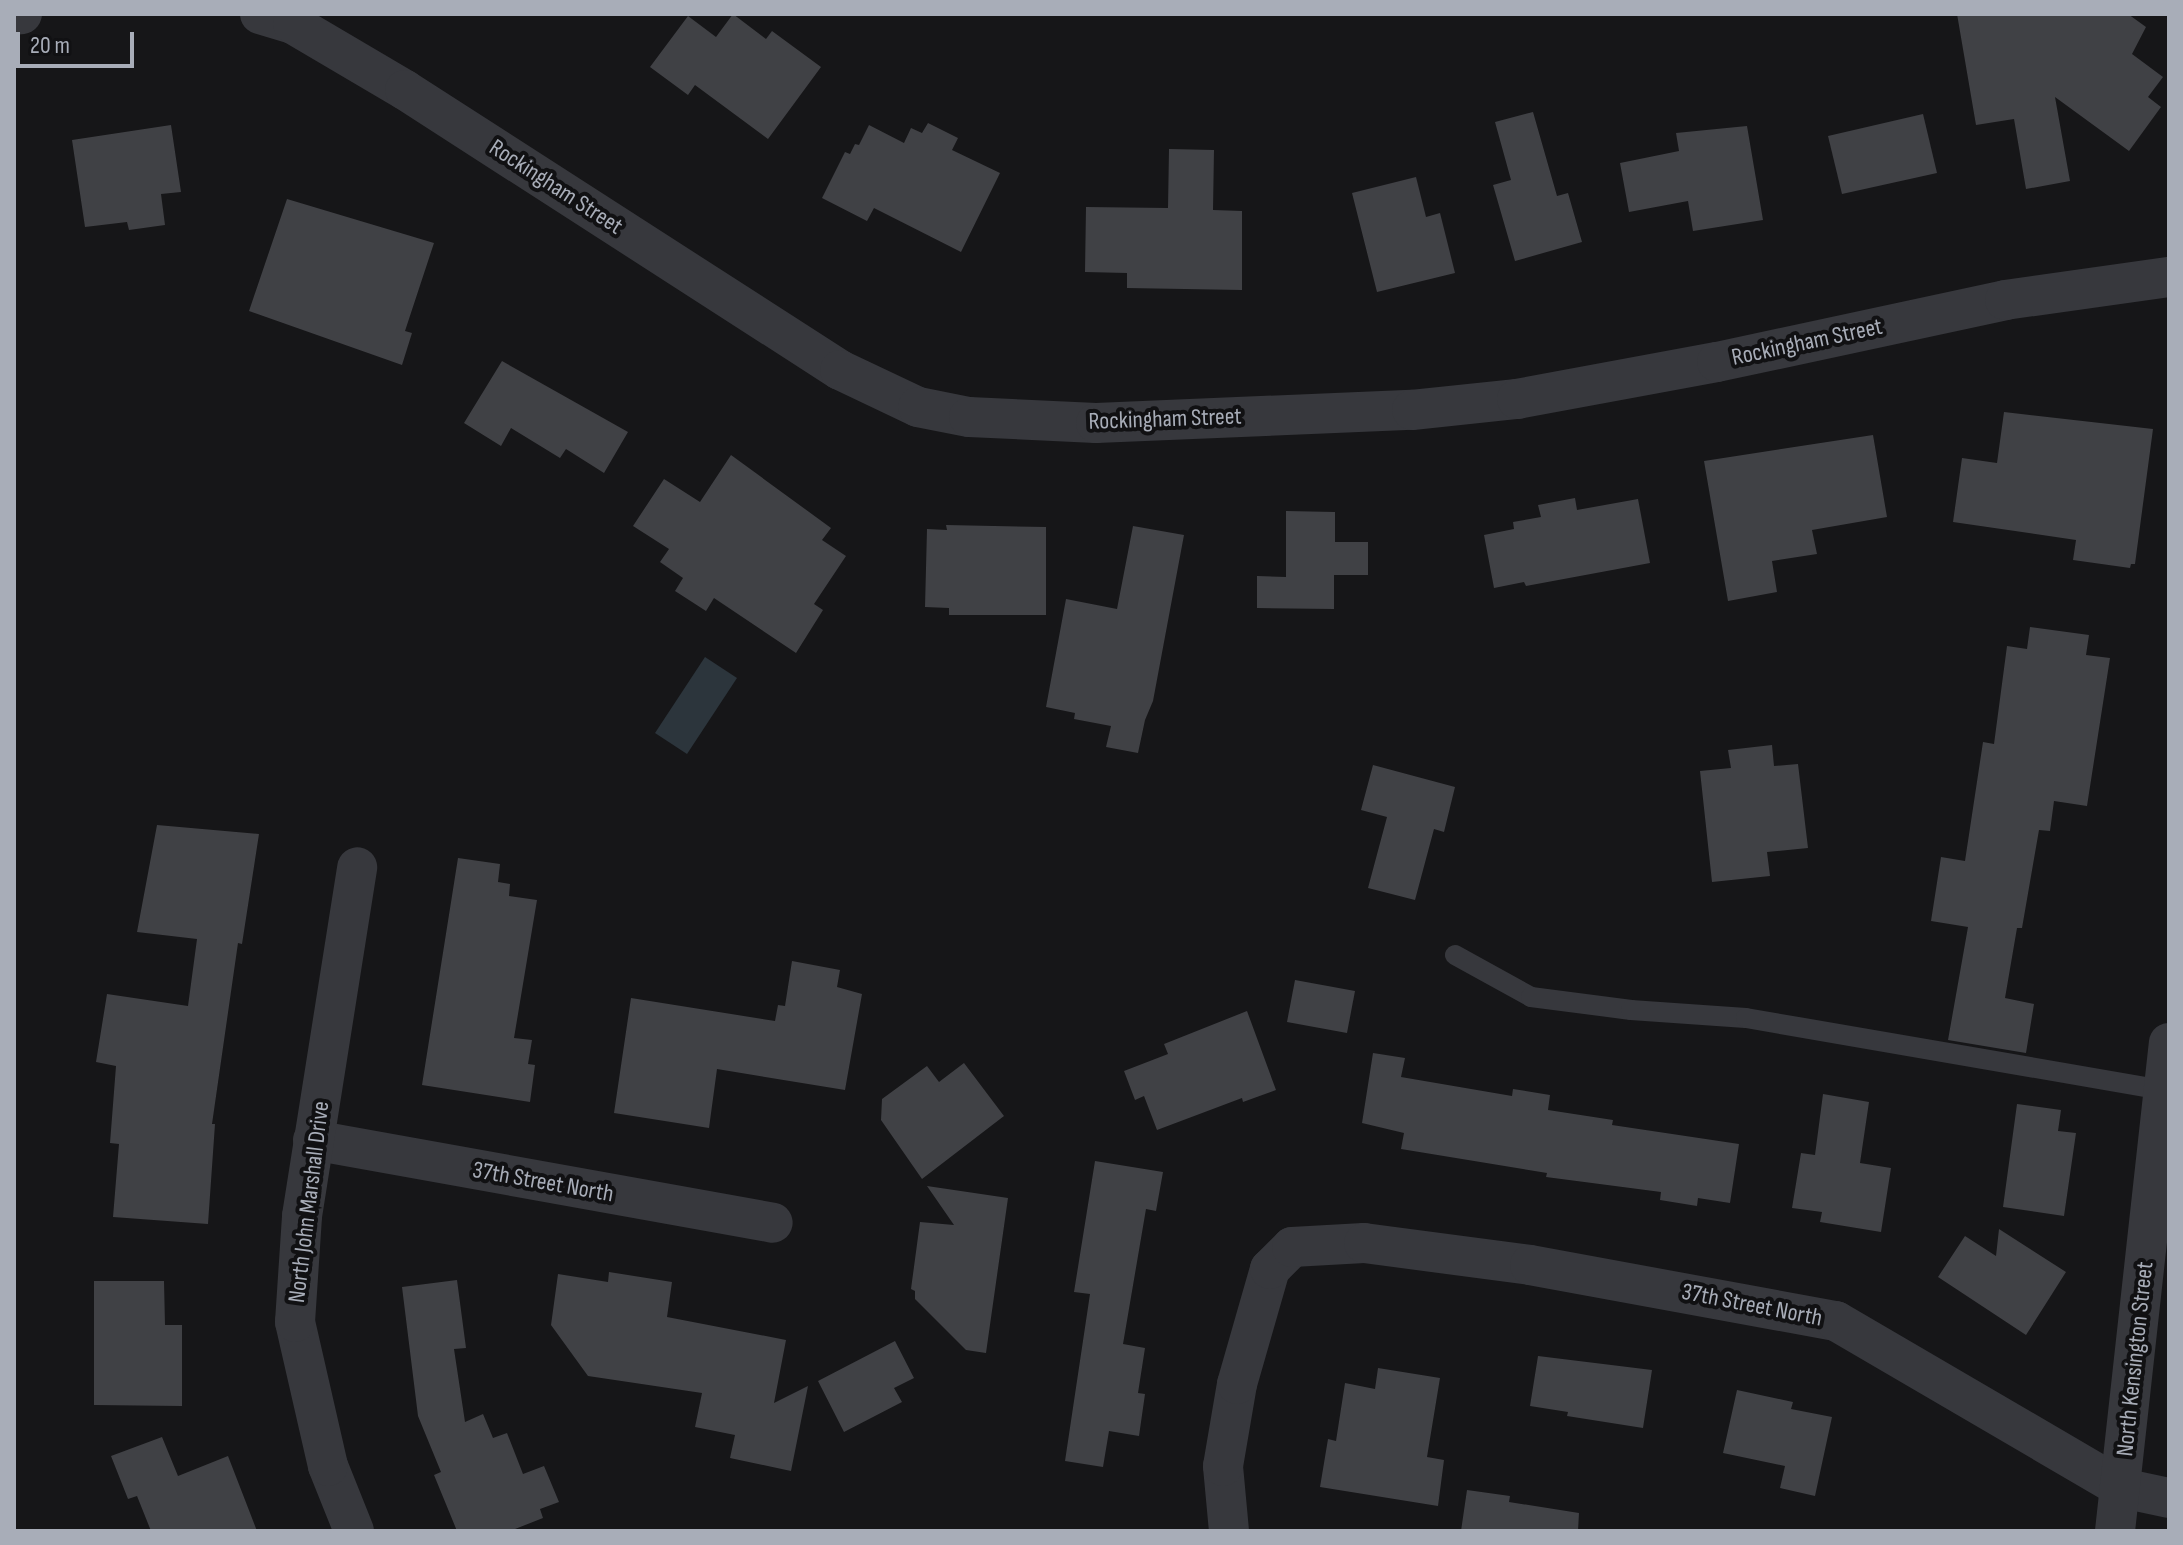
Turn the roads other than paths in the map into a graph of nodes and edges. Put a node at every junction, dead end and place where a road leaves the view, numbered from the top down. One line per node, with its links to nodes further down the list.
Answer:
1 (22, 14): 3 (street)
2 (260, 14): 4 (street, Rockingham Street)
3 (14, 15)
4 (2169, 277)
5 (357, 867): 9 (street, North John Marshall Drive)
6 (1455, 955): 8 (lane)
7 (2169, 1043): 8 (street, North Kensington Street)
8 (2162, 1090): 11 (street, North Kensington Street)
9 (313, 1140): 10 (street, 37th Street North); 13 (street, North John Marshall Drive)
10 (773, 1223)
11 (2122, 1488): 12 (street, 37th Street North); 14 (street, 37th Street North); 15 (street, North Kensington Street)
12 (2169, 1498)
13 (354, 1531)
14 (1229, 1531)
15 (2115, 1531)

